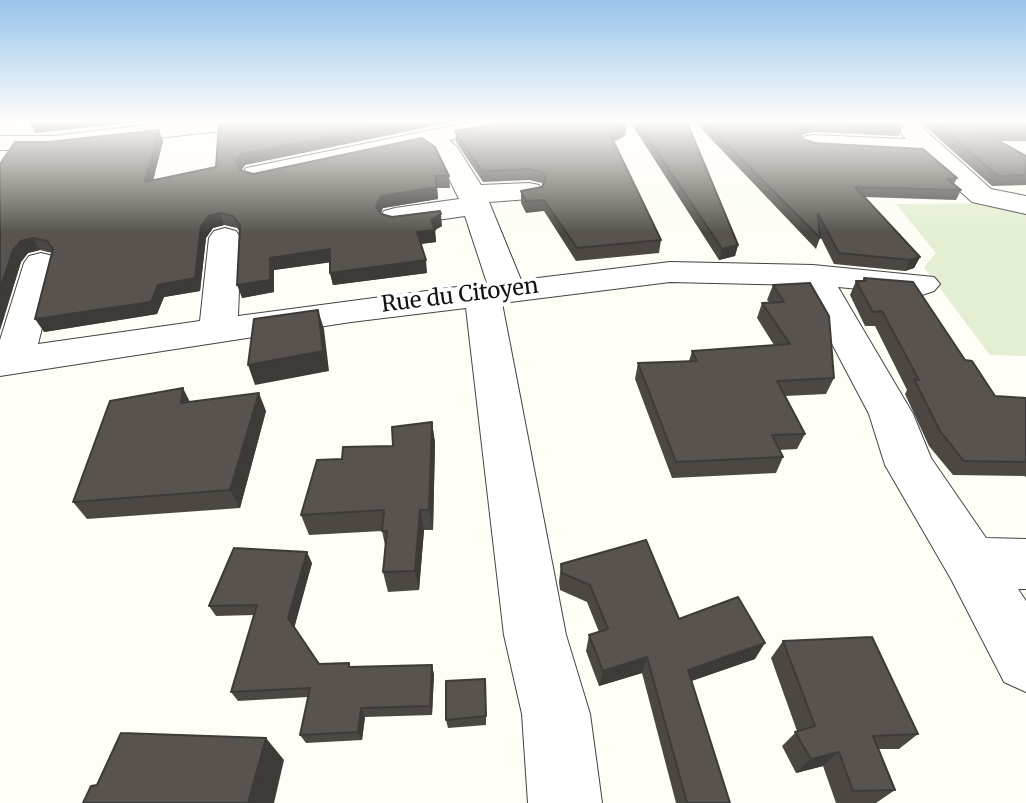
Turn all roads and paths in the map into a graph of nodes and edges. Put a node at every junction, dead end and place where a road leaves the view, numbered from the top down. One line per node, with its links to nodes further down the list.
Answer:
1 (336, 157): 4 (street)
2 (451, 157): 6 (street)
3 (938, 157): 7 (street)
4 (256, 174)
5 (529, 191): 6 (street)
6 (474, 200): 8 (street); 13 (street)
7 (1026, 205)
8 (395, 217)
9 (225, 238): 14 (street)
10 (41, 263): 15 (street)
11 (813, 275): 12 (street, Rue du Citoyen); 13 (street, Rue du Citoyen); 16 (street)
12 (922, 284)
13 (495, 292): 14 (street, Rue du Citoyen); 19 (street)
14 (218, 332): 15 (street, Rue du Citoyen)
15 (7, 362)
16 (971, 562): 17 (street); 18 (street)
17 (1026, 564)
18 (1026, 660)
19 (565, 803)

